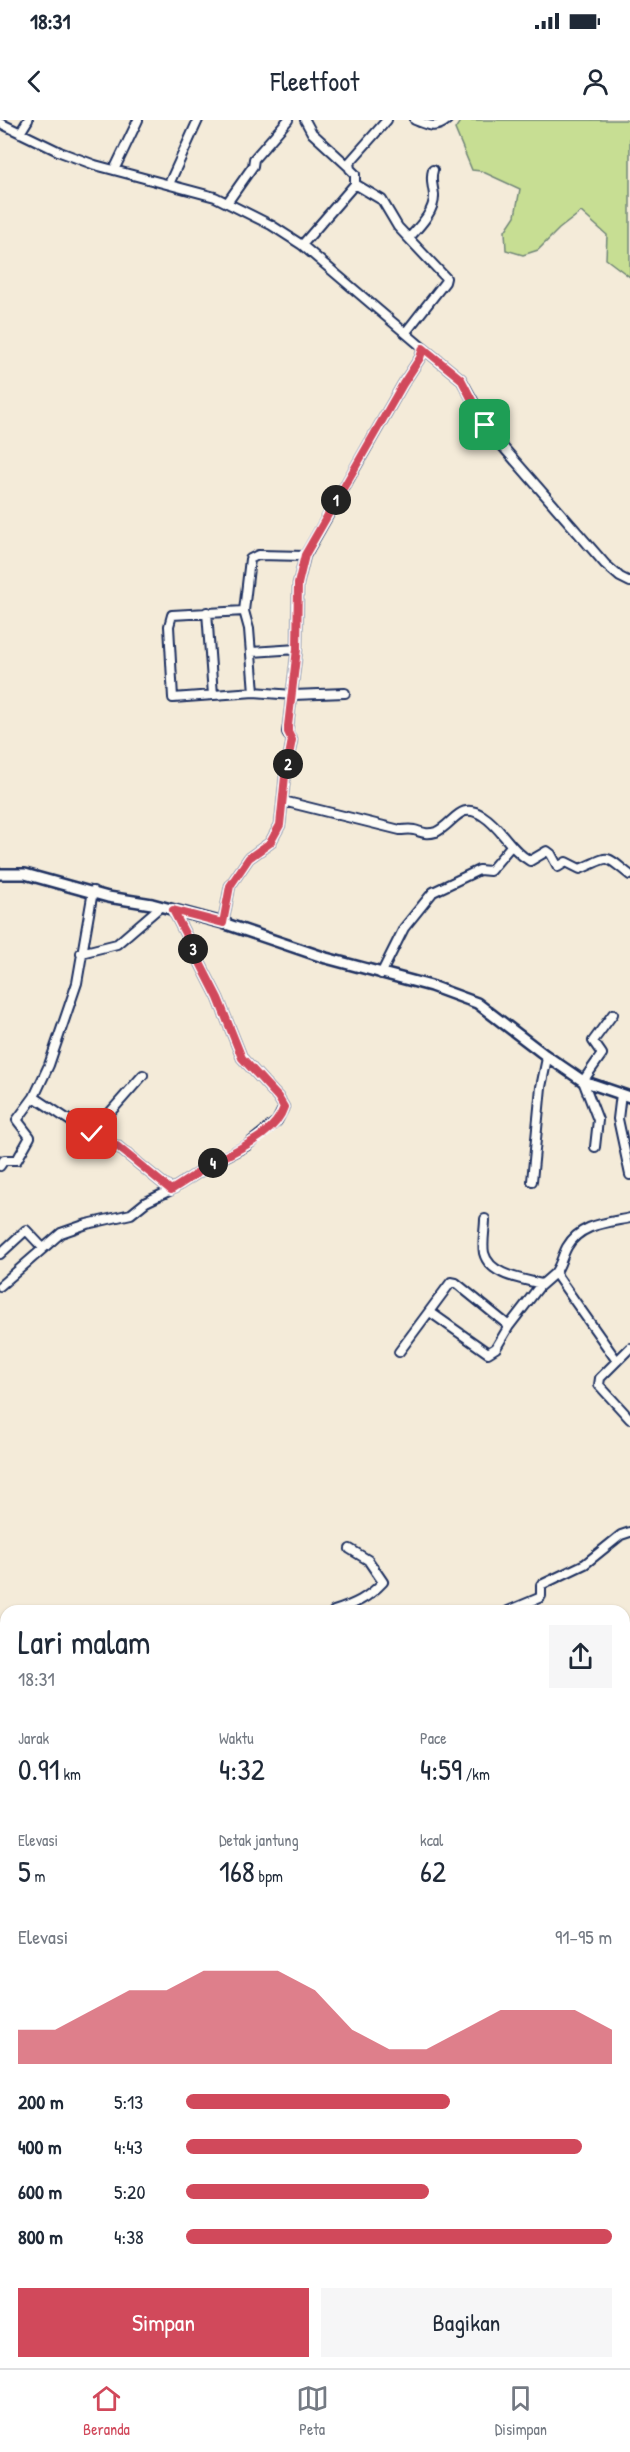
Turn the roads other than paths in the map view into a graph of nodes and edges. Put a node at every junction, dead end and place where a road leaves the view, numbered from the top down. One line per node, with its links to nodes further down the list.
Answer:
1 (28, 120): 10 (street)
2 (138, 120): 12 (street)
3 (198, 120): 14 (street)
4 (288, 120): 16 (street)
5 (305, 120): 11 (street)
6 (387, 120): 11 (street)
7 (415, 120): 8 (street)
8 (447, 120)
9 (0, 123): 10 (street)
10 (20, 133): 12 (street)
11 (348, 166): 15 (street)
12 (114, 170): 14 (street)
13 (433, 171): 17 (street)
14 (169, 184): 16 (street)
15 (355, 184): 17 (street); 18 (street)
16 (227, 203): 18 (street)
17 (409, 238): 19 (street)
18 (302, 245): 19 (street)
19 (406, 332): 20 (street)
20 (423, 348): 21 (street); 22 (street)
21 (305, 555): 23 (street); 25 (street)
22 (630, 582)
23 (244, 611): 24 (street); 26 (street)
24 (207, 612): 29 (street); 29 (street)
25 (297, 649): 26 (street); 30 (street)
26 (252, 652): 27 (street)
27 (254, 692): 29 (street); 30 (street)
28 (345, 693): 30 (street)
29 (213, 695)
30 (293, 695): 31 (street)
31 (283, 801): 32 (street); 38 (street)
32 (512, 846): 34 (street); 40 (street)
33 (0, 874): 35 (street)
34 (630, 875)
35 (93, 891): 36 (street); 39 (street)
36 (160, 907): 37 (street); 39 (street)
37 (173, 910): 38 (street); 52 (street)
38 (223, 923): 40 (street)
39 (81, 953): 46 (street)
40 (381, 974): 42 (street)
41 (613, 1014): 44 (street)
42 (544, 1055): 44 (street); 51 (street)
43 (143, 1075): 47 (street)
44 (583, 1081): 45 (street); 48 (street)
45 (626, 1096): 50 (street)
46 (34, 1097): 47 (street); 49 (street)
47 (92, 1134): 52 (street)
48 (596, 1147)
49 (0, 1166)
50 (630, 1174)
51 (532, 1181)
52 (171, 1190): 55 (street)
53 (630, 1218): 57 (street)
54 (485, 1219): 58 (street)
55 (43, 1248): 56 (street); 59 (street)
56 (0, 1254)
57 (555, 1273): 58 (street); 64 (street)
58 (542, 1284): 61 (street)
59 (0, 1286)
60 (430, 1312): 61 (street); 61 (street); 63 (street)
61 (509, 1326)
62 (630, 1349): 64 (street)
63 (399, 1352)
64 (617, 1361): 65 (street)
65 (630, 1419)
66 (630, 1532): 69 (street)
67 (350, 1550): 68 (street)
68 (351, 1605)
69 (522, 1605)

